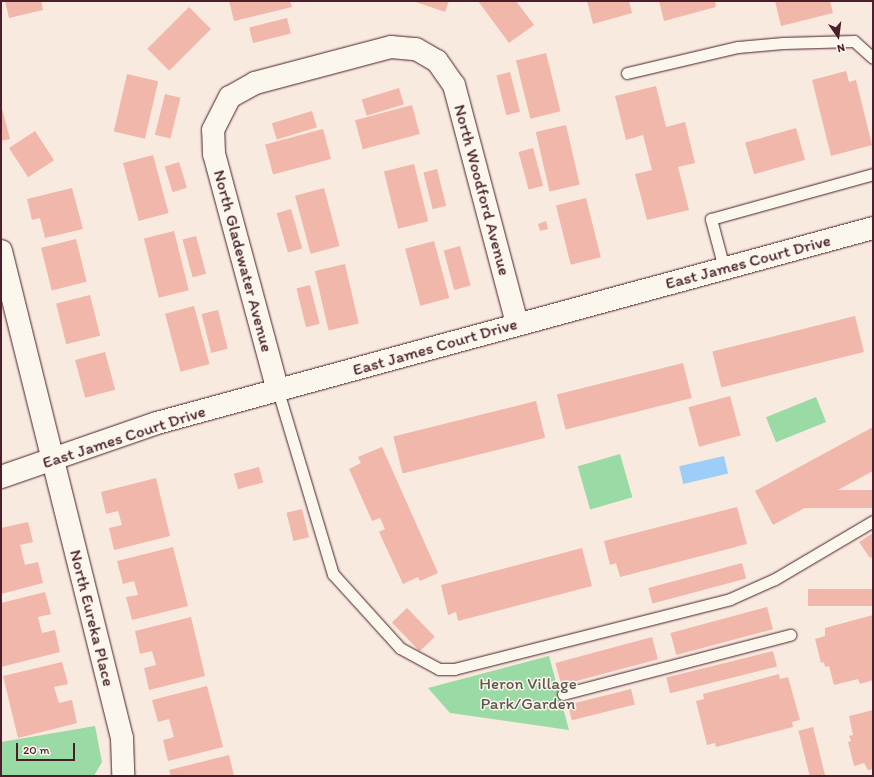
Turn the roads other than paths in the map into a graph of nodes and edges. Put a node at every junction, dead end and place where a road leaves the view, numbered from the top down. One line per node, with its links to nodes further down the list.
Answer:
1 (873, 58): 3 (lane)
2 (438, 61): 8 (street, North Woodford Avenue); 9 (street, North Gladewater Avenue)
3 (627, 73)
4 (873, 174): 7 (lane)
5 (873, 228): 7 (street, East James Court Drive)
6 (1, 251): 10 (street, North Eureka Place)
7 (724, 268): 8 (street, East James Court Drive)
8 (517, 324): 9 (street, East James Court Drive)
9 (278, 391): 10 (street, East James Court Drive); 12 (lane)
10 (52, 461): 11 (street, East James Court Drive); 15 (street, North Eureka Place)
11 (1, 477)
12 (873, 521)
13 (790, 635): 14 (lane)
14 (563, 694)
15 (123, 776)

